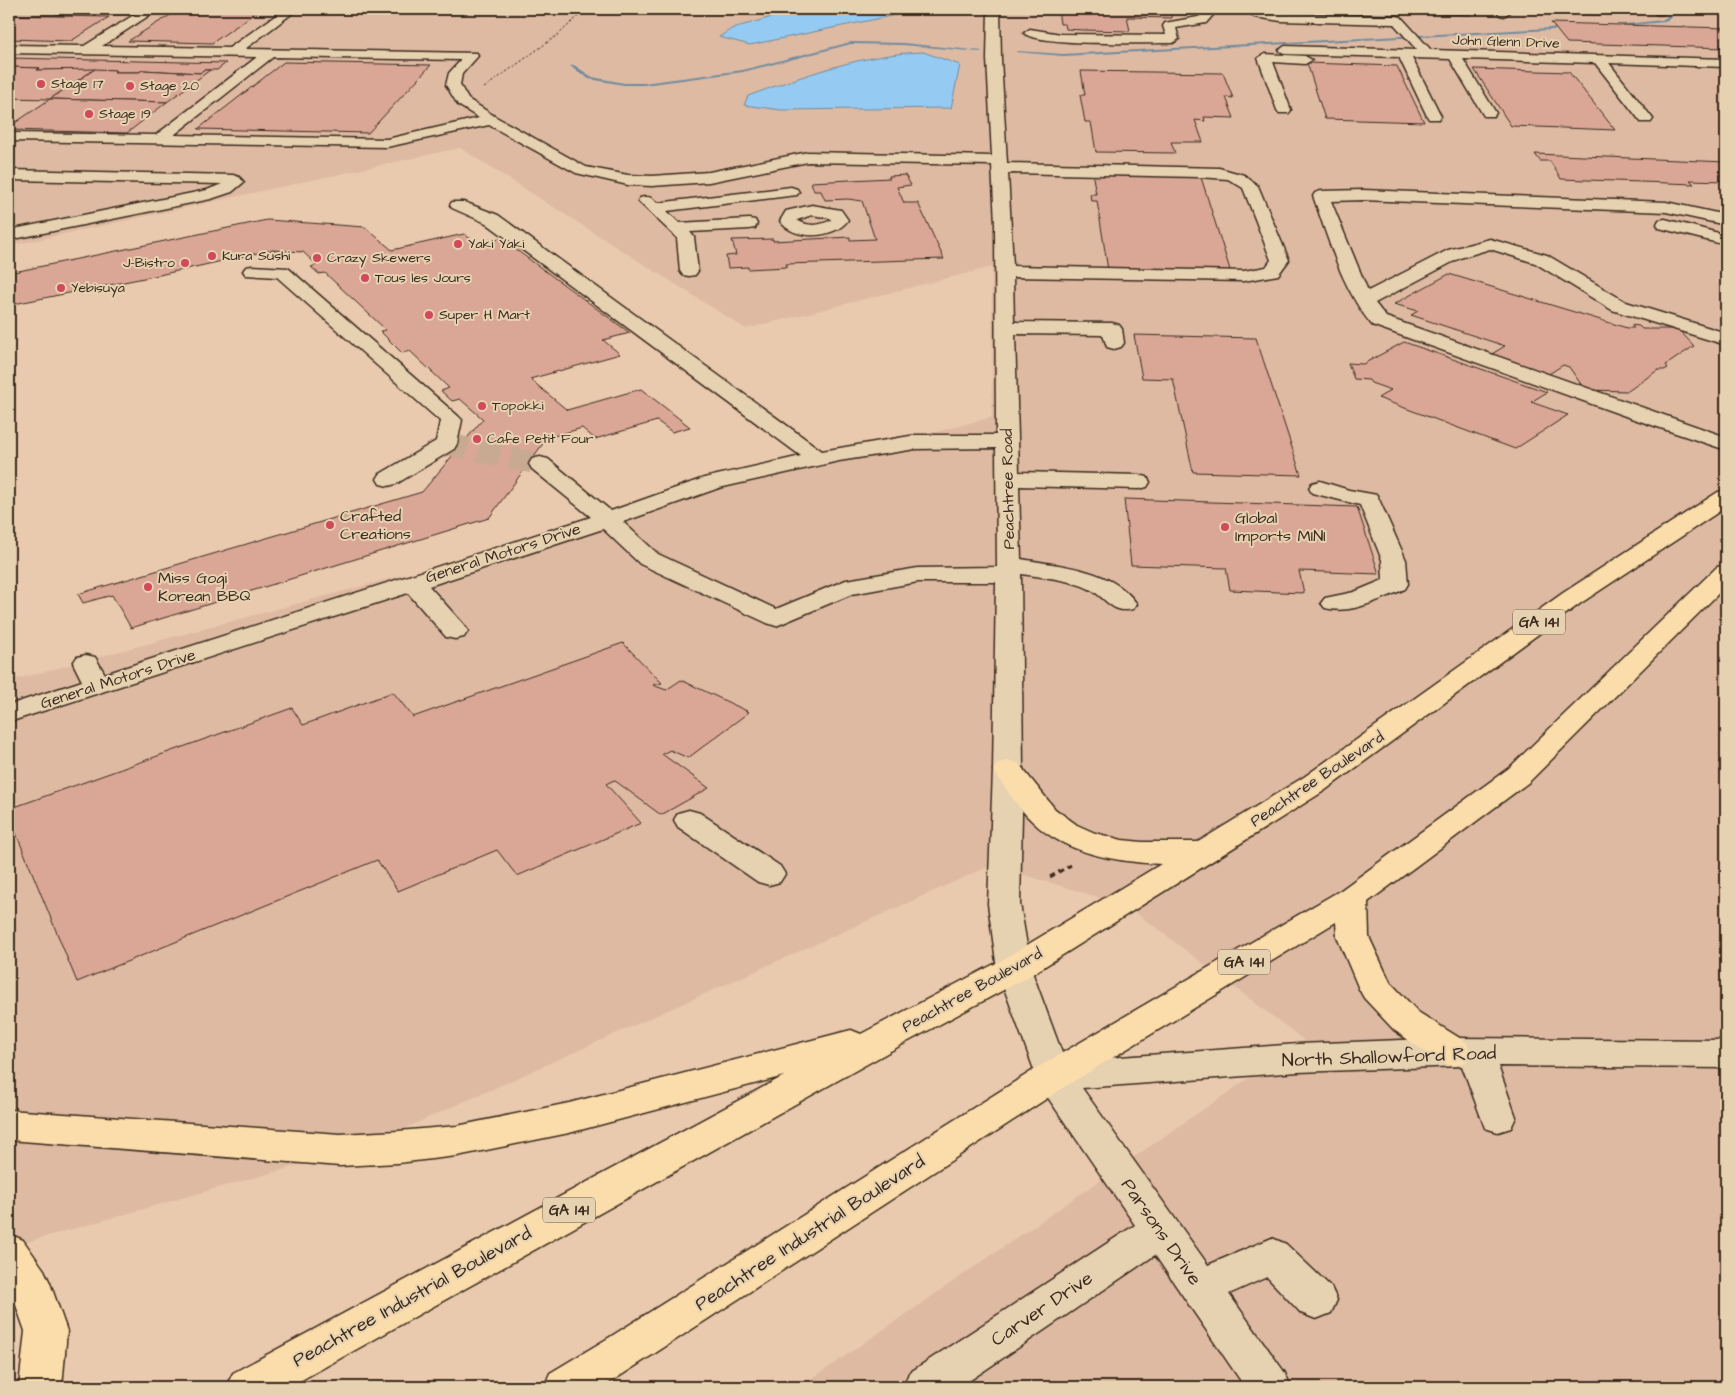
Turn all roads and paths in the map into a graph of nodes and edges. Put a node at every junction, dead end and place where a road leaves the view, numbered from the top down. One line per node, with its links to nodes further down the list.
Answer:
1 (57, 9): 7 (street)
2 (292, 9): 12 (street)
3 (586, 9): 24 (path)
4 (994, 9): 33 (street, Peachtree Road)
5 (1203, 9): 8 (street)
6 (1251, 9): 15 (street)
7 (152, 10): 10 (street)
8 (1028, 30)
9 (9, 49): 10 (street)
10 (87, 50): 12 (street)
11 (1285, 50): 16 (street, John Glenn Drive)
12 (232, 52): 14 (street)
13 (1726, 52): 18 (street)
14 (270, 53): 29 (street); 31 (street)
15 (1427, 54): 16 (street, John Glenn Drive); 19 (street, John Glenn Drive)
16 (1406, 59): 25 (street); 27 (street)
17 (1599, 59): 18 (street, John Glenn Drive); 19 (street, John Glenn Drive); 28 (street)
18 (1640, 60): 20 (street, John Glenn Drive)
19 (1458, 61): 22 (street); 26 (street)
20 (1688, 62): 21 (street, John Glenn Drive); 23 (street)
21 (1726, 63)
22 (1541, 68)
23 (1707, 77)
24 (484, 93)
25 (1284, 110)
26 (1489, 112)
27 (1434, 116)
28 (1646, 119)
29 (491, 120): 31 (street); 35 (street)
30 (9, 137): 31 (street)
31 (160, 139)
32 (780, 162): 33 (street); 35 (street); 36 (street)
33 (1000, 165): 48 (street, Peachtree Road); 48 (street)
34 (9, 174): 44 (street)
35 (652, 182): 39 (street)
36 (791, 192): 39 (street); 40 (street)
37 (1590, 202): 41 (street); 45 (street); 49 (street)
38 (458, 204): 55 (street)
39 (654, 208): 43 (street)
40 (797, 213)
41 (1723, 217)
42 (748, 224): 43 (street)
43 (676, 228): 47 (street)
44 (9, 235)
45 (1726, 240)
46 (252, 271): 57 (street)
47 (689, 271)
48 (1004, 271): 50 (street, Peachtree Road)
49 (1364, 301): 51 (street); 54 (street)
50 (1005, 328): 52 (street); 53 (street, Peachtree Road)
51 (1726, 339)
52 (1114, 342)
53 (1007, 441): 55 (street, General Motors Drive); 58 (street, Peachtree Road)
54 (1726, 444)
55 (818, 459): 62 (street, General Motors Drive)
56 (540, 464): 62 (street)
57 (388, 479)
58 (1008, 479): 59 (street); 63 (street, Peachtree Road)
59 (1139, 482)
60 (1320, 488): 66 (street)
61 (1726, 497): 72 (main road, Peachtree Boulevard / GA 141)
62 (606, 520): 63 (street); 65 (street, General Motors Drive)
63 (1009, 569): 67 (street); 70 (street, Peachtree Road)
64 (1726, 572): 74 (main road, GA 141)
65 (413, 583): 68 (street); 69 (street, General Motors Drive)
66 (1334, 603)
67 (1124, 604)
68 (455, 631)
69 (9, 714)
70 (1008, 770): 72 (main road); 75 (street, Peachtree Road)
71 (689, 820): 73 (street)
72 (1205, 852): 75 (main road, Peachtree Boulevard / GA 141)
73 (769, 874)
74 (1352, 898): 77 (main road); 79 (main road, GA 141)
75 (1014, 969): 76 (main road, Peachtree Boulevard / GA 141); 79 (street, Parsons Drive)
76 (891, 1034): 81 (main road); 87 (main road, Peachtree Industrial Boulevard / GA 141)
77 (1464, 1053): 78 (street, North Shallowford Road); 79 (street, North Shallowford Road); 80 (street)
78 (1726, 1054)
79 (1053, 1076): 82 (street, Parsons Drive); 88 (main road, Peachtree Industrial Boulevard / GA 141)
80 (1498, 1117)
81 (9, 1125)
82 (1160, 1230): 84 (street, Parsons Drive); 89 (street, Carver Drive)
83 (9, 1252): 86 (main road)
84 (1200, 1288): 85 (street); 90 (street, Parsons Drive)
85 (1316, 1300)
86 (41, 1387)
87 (248, 1387)
88 (565, 1387)
89 (924, 1387)
90 (1270, 1387)

